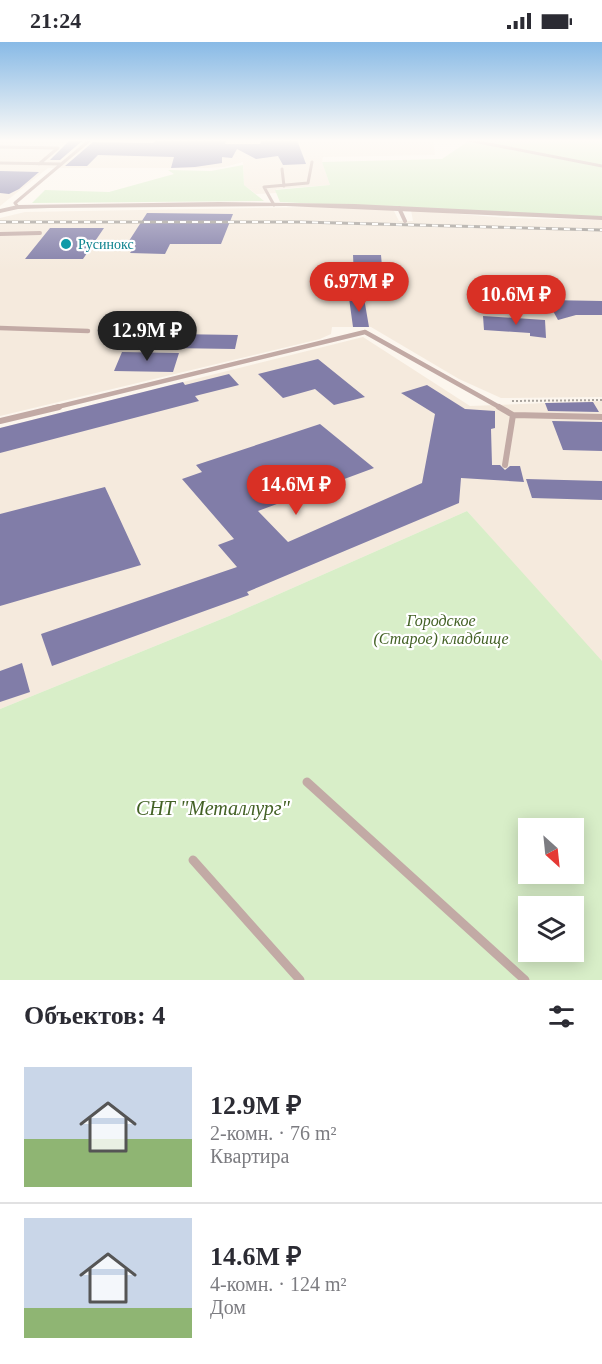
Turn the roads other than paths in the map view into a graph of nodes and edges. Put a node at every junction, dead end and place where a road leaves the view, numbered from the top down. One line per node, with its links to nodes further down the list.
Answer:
1 (39, 184): 5 (lane)
2 (302, 184): 3 (lane)
3 (284, 186): 4 (lane)
4 (274, 205): 5 (street); 6 (street)
5 (18, 207): 7 (street)
6 (399, 208): 8 (street); 9 (lane)
7 (0, 211)
8 (602, 218)
9 (405, 221)
10 (40, 233): 11 (lane)
11 (0, 234)
12 (0, 328): 13 (lane)
13 (88, 331)
14 (513, 416): 15 (lane); 16 (lane); 17 (lane)
15 (602, 417)
16 (0, 421)
17 (505, 465)
18 (307, 782): 21 (lane)
19 (193, 860): 20 (lane)
20 (300, 980)
21 (525, 980)

